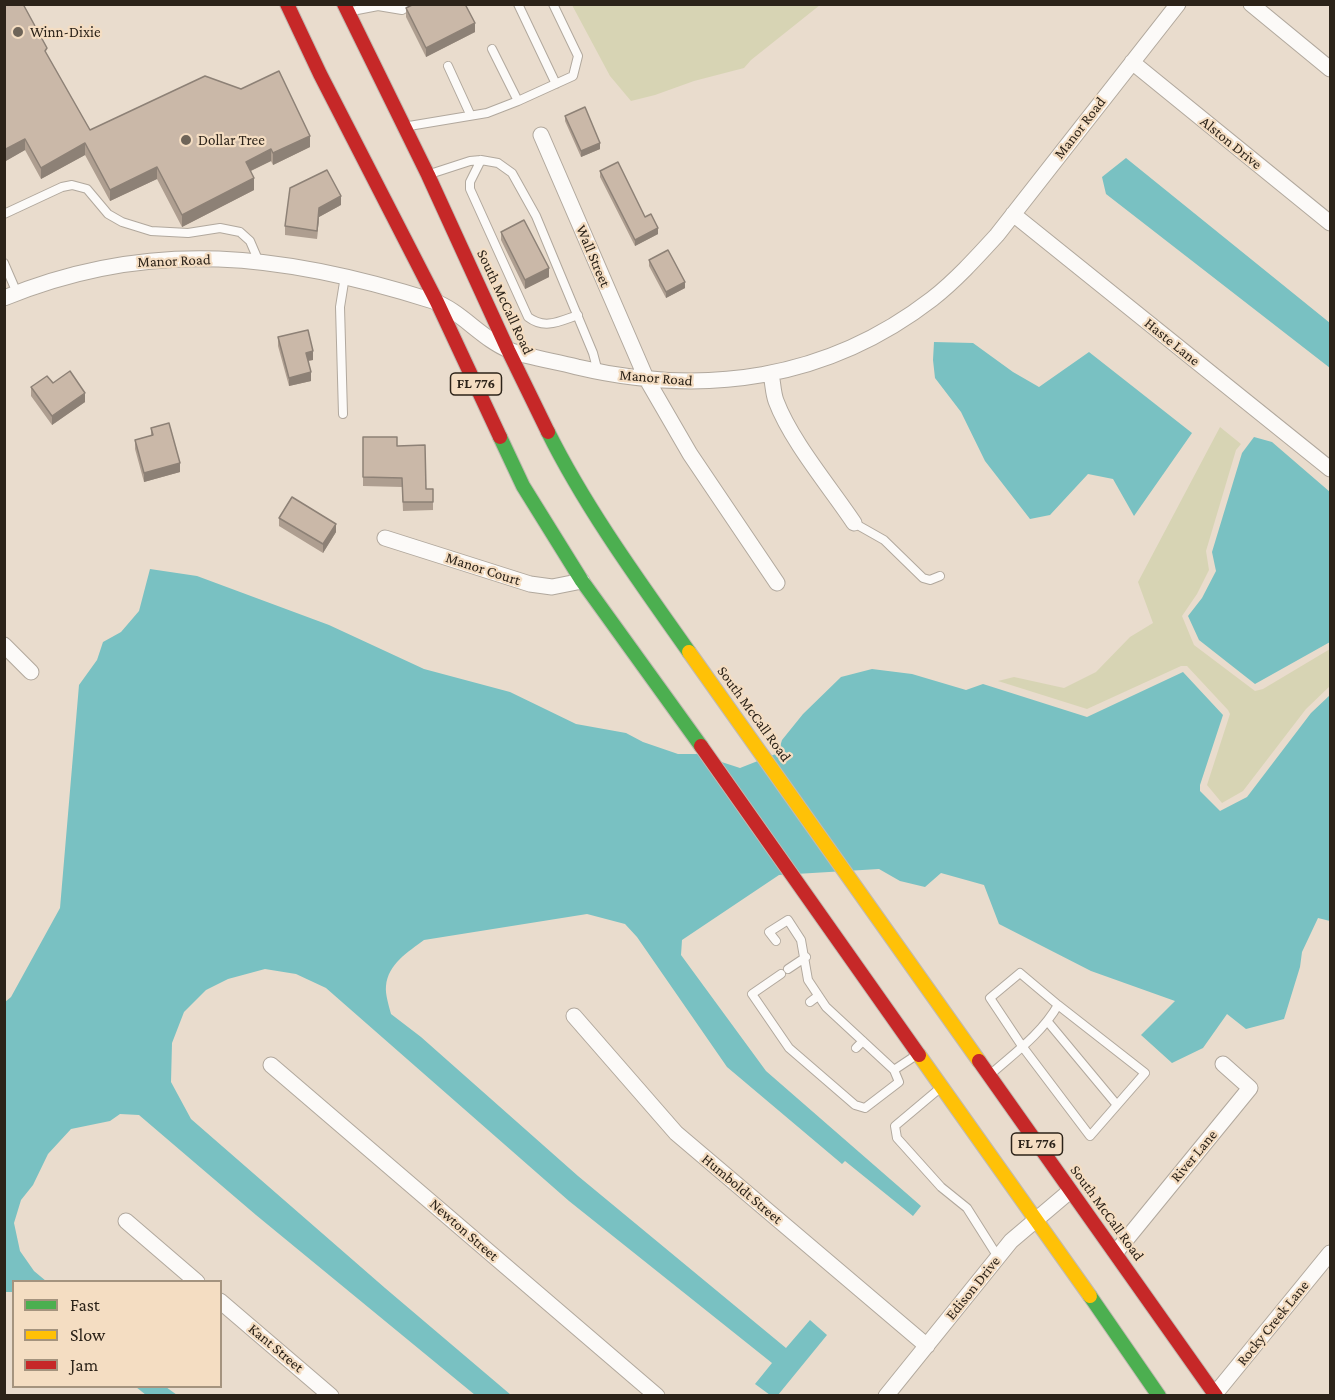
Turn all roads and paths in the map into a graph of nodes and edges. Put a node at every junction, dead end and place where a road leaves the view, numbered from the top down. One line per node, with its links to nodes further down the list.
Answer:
1 (287, 4): 31 (main road, FL 776)
2 (412, 4): 7 (lane)
3 (518, 4): 13 (lane)
4 (553, 4): 13 (lane)
5 (1178, 4): 10 (street, Manor Road)
6 (1251, 4): 12 (street)
7 (379, 5): 8 (lane)
8 (343, 7): 16 (main road, South McCall Road / FL 776)
9 (492, 49): 14 (lane)
10 (1132, 63): 21 (street, Manor Road); 24 (street, Alston Drive)
11 (448, 66): 15 (lane)
12 (1330, 69)
13 (556, 84): 14 (lane)
14 (518, 101): 15 (lane)
15 (470, 114): 16 (lane)
16 (404, 127): 19 (main road, South McCall Road / FL 776)
17 (541, 135): 36 (street, Wall Street)
18 (481, 160): 19 (lane); 22 (lane); 26 (lane)
19 (428, 175): 33 (main road, South McCall Road / FL 776)
20 (4, 214): 27 (lane)
21 (1013, 214): 35 (street, Manor Road); 38 (street, Haste Lane)
22 (536, 216): 23 (lane); 32 (lane)
23 (527, 220)
24 (1330, 223)
25 (501, 232): 26 (lane)
26 (492, 236): 32 (lane)
27 (259, 262): 29 (street, Manor Road); 30 (street, Manor Road)
28 (4, 263): 30 (lane)
29 (345, 276): 31 (street, Manor Road); 37 (lane)
30 (11, 296)
31 (437, 302): 33 (street, Manor Road); 42 (main road, FL 776)
32 (578, 315): 34 (lane)
33 (508, 350): 34 (street, Manor Road); 60 (main road, South McCall Road / FL 776)
34 (598, 372): 36 (street, Manor Road)
35 (771, 374): 36 (street, Manor Road); 39 (street)
36 (646, 378): 43 (street, Wall Street)
37 (343, 414)
38 (1330, 469)
39 (854, 523): 41 (lane)
40 (385, 538): 42 (street, Manor Court)
41 (940, 576)
42 (582, 581): 56 (main road, FL 776)
43 (777, 584)
44 (4, 645): 45 (street)
45 (31, 672)
46 (776, 941): 47 (lane)
47 (806, 957): 48 (lane); 59 (lane)
48 (818, 996): 49 (lane); 53 (lane)
49 (810, 1002)
50 (1058, 1005): 52 (lane); 54 (lane); 62 (lane)
51 (574, 1016): 71 (street, Humboldt Street)
52 (1048, 1022): 54 (lane); 62 (lane)
53 (863, 1041): 55 (lane); 59 (lane)
54 (1022, 1046): 60 (lane); 62 (lane)
55 (856, 1048)
56 (918, 1054): 59 (lane); 61 (main road, FL 776)
57 (1223, 1064): 66 (street, River Lane)
58 (271, 1065): 73 (street, Newton Street)
59 (894, 1070)
60 (989, 1076): 63 (main road, South McCall Road / FL 776)
61 (941, 1087): 64 (main road, FL 776); 68 (lane)
62 (1117, 1105)
63 (1070, 1191): 64 (street, Edison Drive); 66 (main road, South McCall Road / FL 776)
64 (1035, 1219): 68 (street, Edison Drive); 75 (main road, FL 776)
65 (126, 1221): 69 (street)
66 (1116, 1252): 76 (main road, South McCall Road / FL 776)
67 (1330, 1253): 76 (street, Rocky Creek Lane)
68 (998, 1257): 71 (street, Edison Drive)
69 (196, 1280)
70 (222, 1303): 72 (street, Kant Street)
71 (927, 1346): 74 (street, Edison Drive)
72 (332, 1395)
73 (657, 1395)
74 (886, 1395)
75 (1159, 1395)
76 (1216, 1395)

